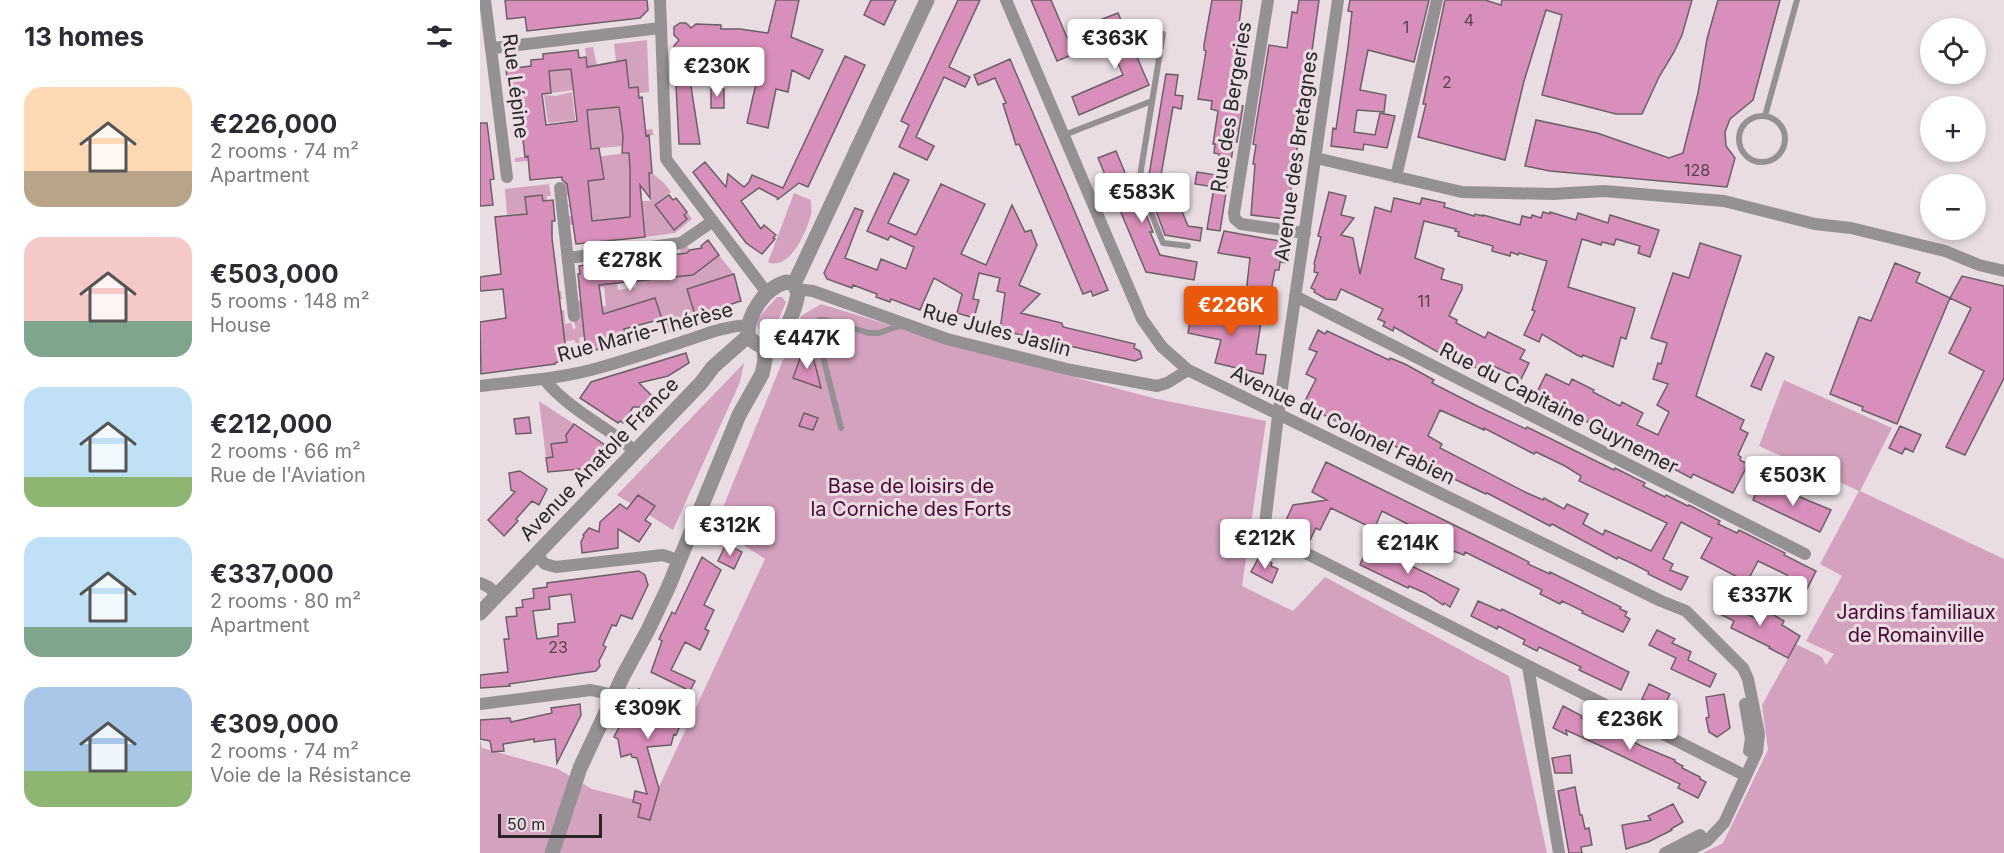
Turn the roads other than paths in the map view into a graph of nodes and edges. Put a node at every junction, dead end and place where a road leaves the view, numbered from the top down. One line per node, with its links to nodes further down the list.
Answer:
1 (485, 0): 11 (street, Rue Lépine)
2 (660, 0): 9 (street)
3 (927, 0): 24 (street)
4 (1006, 0): 14 (street, Avenue du Colonel Fabien)
5 (1268, 0): 20 (street, Rue des Bergeries)
6 (1338, 0): 15 (street, Avenue des Bretagnes)
7 (1437, 0): 17 (street)
8 (1797, 0): 13 (lane)
9 (660, 28): 11 (street); 19 (street)
10 (1162, 34): 12 (lane)
11 (493, 48): 16 (street, Rue Lépine)
12 (1152, 101): 14 (lane); 21 (lane)
13 (1765, 116): 13 (lane)
14 (1063, 135): 31 (street, Avenue du Colonel Fabien)
15 (1316, 158): 17 (street); 20 (street, Avenue des Bretagnes)
16 (507, 177)
17 (1396, 177): 23 (street)
18 (560, 188): 22 (street)
19 (712, 221): 22 (street); 25 (street)
20 (1305, 233): 26 (street, Avenue des Bretagnes)
21 (1188, 246)
22 (568, 258): 27 (street)
23 (2004, 271)
24 (795, 286): 25 (street); 28 (street, Rue Jules Jaslin); 30 (street)
25 (767, 293): 29 (street)
26 (1295, 296): 34 (street, Avenue des Bretagnes); 38 (street, Rue du Capitaine Guynemer)
27 (574, 316)
28 (903, 324): 31 (street, Rue Jules Jaslin); 35 (lane)
29 (748, 330): 30 (street); 32 (street, Rue Marie-Thérèse); 36 (street, Avenue Anatole France)
30 (764, 345): 39 (street)
31 (1188, 370): 34 (street, Avenue du Colonel Fabien)
32 (544, 379): 33 (street, Rue Marie-Thérèse); 36 (street)
33 (480, 386)
34 (1278, 416): 43 (street, Avenue des Bretagnes); 46 (street, Avenue du Colonel Fabien)
35 (841, 428)
36 (636, 452): 37 (street, Avenue Anatole France)
37 (536, 554): 39 (street); 41 (street, Avenue Anatole France)
38 (1805, 554)
39 (680, 561): 44 (street)
40 (480, 583): 41 (street)
41 (497, 596): 42 (street, Avenue Anatole France)
42 (480, 613)
43 (1528, 666): 46 (street); 48 (street)
44 (614, 695): 45 (street); 47 (street)
45 (480, 704)
46 (1742, 774): 49 (street, Avenue du Colonel Fabien); 50 (street, Avenue du Colonel Fabien)
47 (552, 853)
48 (1559, 853)
49 (1665, 853)
50 (1684, 853)

